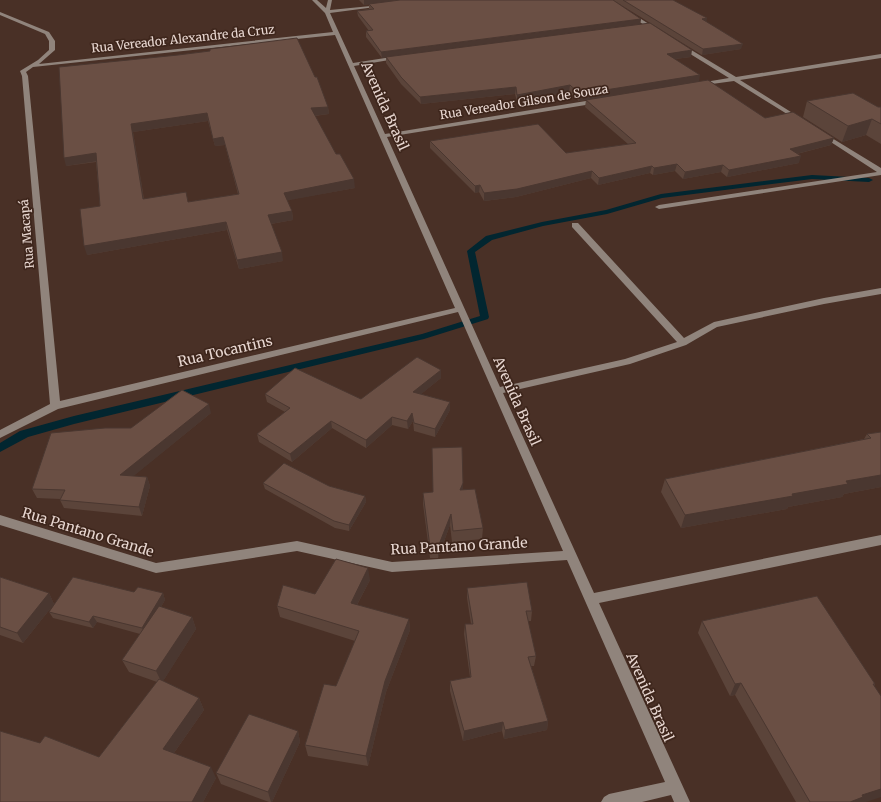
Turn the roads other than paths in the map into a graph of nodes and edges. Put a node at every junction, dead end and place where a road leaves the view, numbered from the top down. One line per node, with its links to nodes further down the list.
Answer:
1 (314, 0): 5 (street, Avenida Brasil)
2 (330, 0): 5 (street)
3 (608, 0): 7 (street)
4 (389, 5): 5 (street)
5 (327, 12): 9 (street, Avenida Brasil)
6 (0, 13): 15 (street)
7 (649, 26): 8 (street); 10 (street)
8 (641, 27)
9 (337, 33): 14 (street, Avenida Brasil); 15 (street, Rua Vereador Alexandre da Cruz)
10 (662, 34)
11 (675, 42): 16 (street)
12 (881, 56): 16 (street)
13 (404, 58): 14 (street)
14 (351, 65): 21 (street, Avenida Brasil)
15 (32, 66): 29 (street, Rua Macapá)
16 (734, 79): 17 (street); 19 (street)
17 (695, 86)
18 (609, 100): 21 (street, Rua Vereador Gilson de Souza)
19 (807, 125)
20 (814, 130): 22 (street)
21 (383, 136): 26 (street, Avenida Brasil)
22 (881, 172): 23 (street)
23 (658, 207)
24 (575, 225): 27 (street)
25 (881, 291): 27 (street)
26 (461, 309): 28 (street, Avenida Brasil); 29 (street, Rua Tocantins)
27 (683, 343): 28 (street)
28 (497, 391): 33 (street, Avenida Brasil)
29 (55, 406): 30 (street, Rua Tocantins)
30 (0, 434)
31 (0, 520): 33 (street, Rua Pantano Grande)
32 (881, 540): 34 (street)
33 (571, 555): 34 (street, Avenida Brasil)
34 (590, 599): 35 (street, Avenida Brasil)
35 (675, 787): 36 (street); 37 (street, Avenida Brasil)
36 (609, 802)
37 (682, 802)

